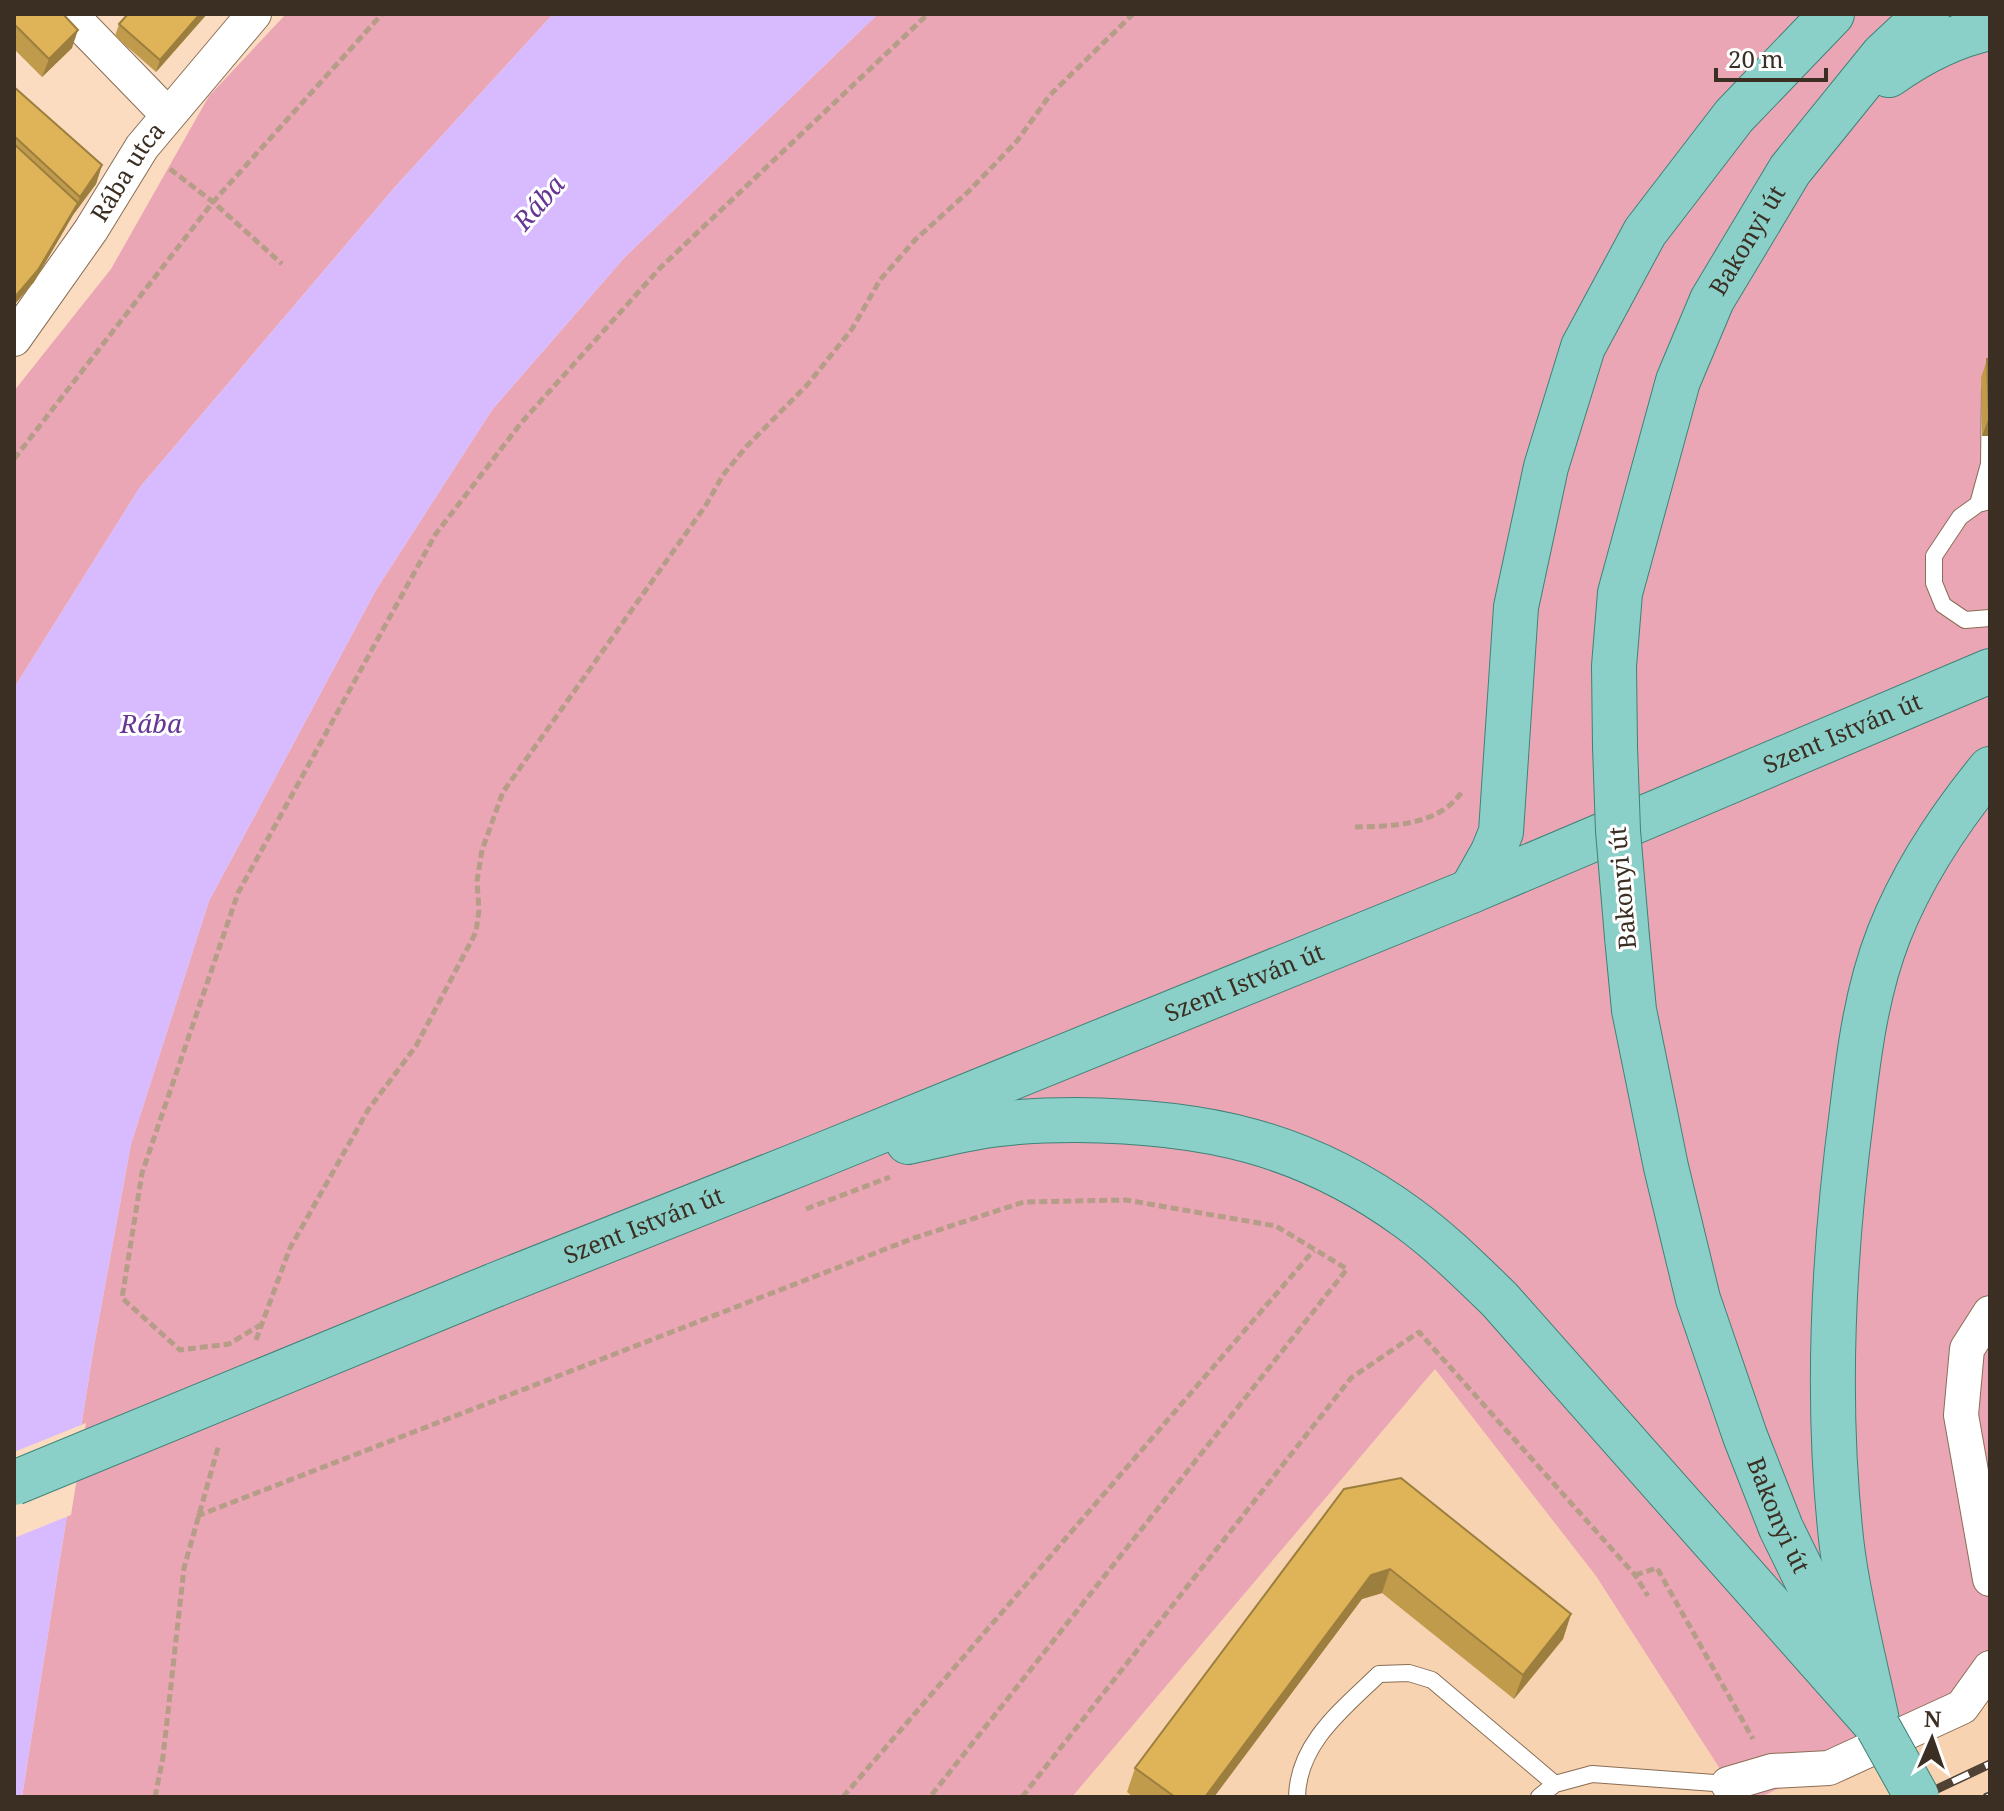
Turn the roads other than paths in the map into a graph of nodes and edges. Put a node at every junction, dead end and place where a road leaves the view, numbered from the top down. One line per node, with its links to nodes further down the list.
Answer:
1 (70, 14): 6 (street)
2 (254, 14): 6 (street, Rába utca)
3 (1832, 14): 14 (main road)
4 (1927, 14): 7 (main road, Bakonyi út)
5 (1990, 28): 7 (main road)
6 (167, 114): 8 (street, Rába utca)
7 (1832, 117): 21 (main road, Bakonyi út, bridge)
8 (14, 339)
9 (1990, 389): 10 (lane)
10 (1984, 503): 11 (lane)
11 (1990, 618)
12 (1990, 671): 14 (main road, Szent István út)
13 (1990, 769): 21 (main road)
14 (1471, 891): 15 (main road, Szent István út)
15 (807, 1161): 17 (main road, Szent István út, bridge); 21 (main road)
16 (1990, 1313): 18 (street)
17 (14, 1483)
18 (1986, 1525): 19 (street)
19 (1990, 1579)
20 (1990, 1668): 23 (street)
21 (1878, 1727): 26 (main road, Bakonyi út, bridge)
22 (1555, 1784): 23 (lane); 24 (lane); 25 (lane)
23 (1728, 1784)
24 (1297, 1797)
25 (1539, 1797)
26 (1917, 1797)

